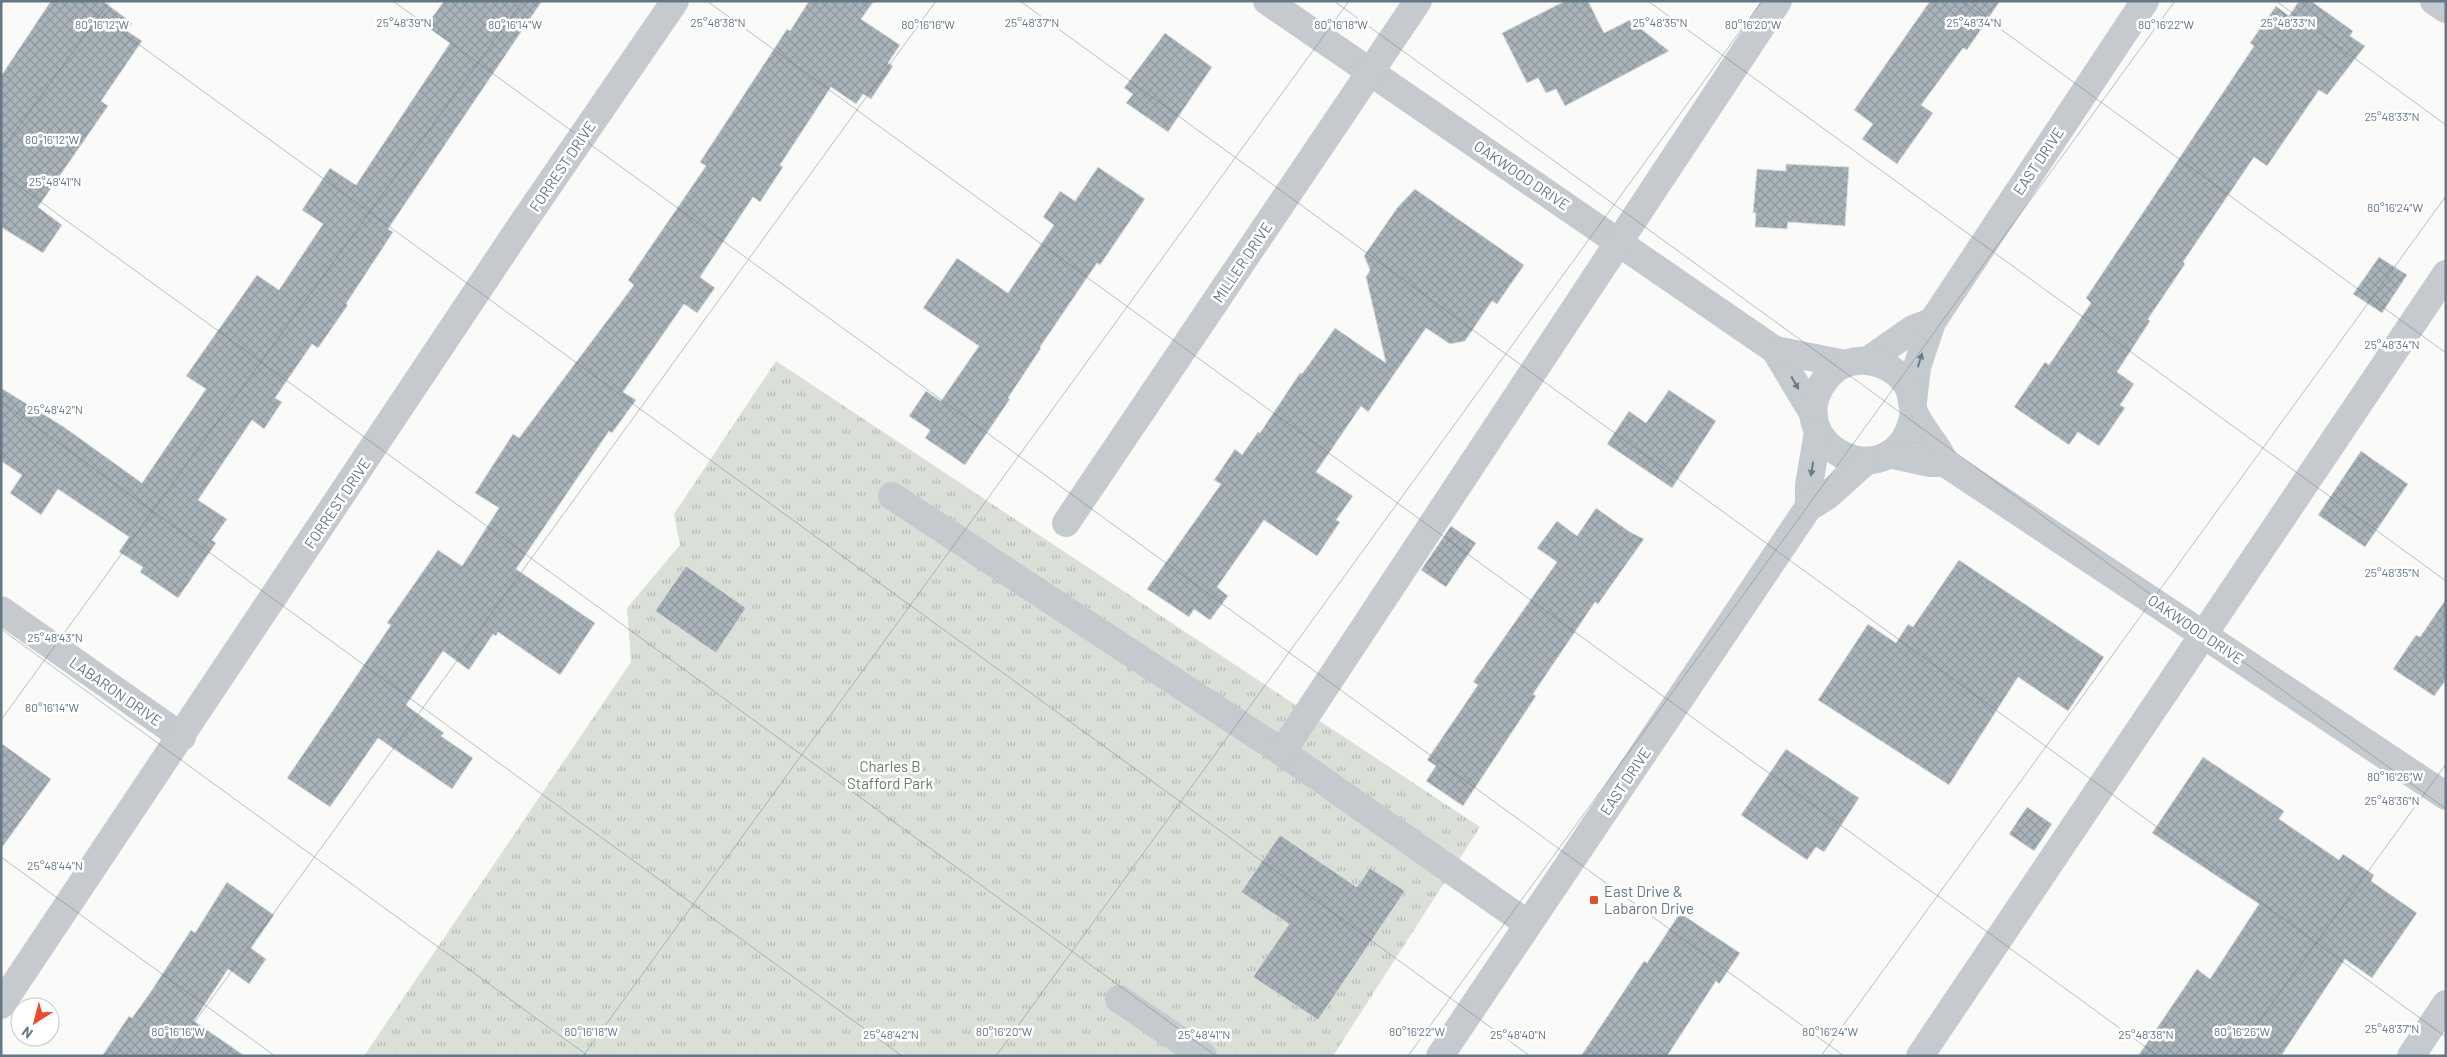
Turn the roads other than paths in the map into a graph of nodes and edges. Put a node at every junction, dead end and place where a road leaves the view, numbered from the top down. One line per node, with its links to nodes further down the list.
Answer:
1 (675, 1): 23 (street, FORREST DRIVE)
2 (1267, 1): 8 (street, OAKWOOD DRIVE)
3 (1418, 1): 8 (street, MILLER DRIVE)
4 (1778, 1): 9 (street)
5 (2145, 1): 11 (street, EAST DRIVE)
6 (2434, 1): 7 (street)
7 (2446, 9)
8 (1371, 72): 9 (street, OAKWOOD DRIVE); 20 (street, MILLER DRIVE)
9 (1620, 241): 12 (street, OAKWOOD DRIVE); 24 (street)
10 (2446, 274): 22 (street)
11 (1932, 322): 13 (street); 14 (street, EAST DRIVE, one-way to 11)
12 (1775, 350): 13 (street, OAKWOOD DRIVE); 15 (street, OAKWOOD DRIVE, one-way to 15)
13 (1856, 362): 14 (street); 15 (street)
14 (1914, 407): 16 (street); 17 (street, OAKWOOD DRIVE)
15 (1816, 423): 16 (street); 19 (street, one-way to 19)
16 (1878, 458): 17 (street, OAKWOOD DRIVE); 19 (street, EAST DRIVE)
17 (1945, 463): 22 (street, OAKWOOD DRIVE)
18 (892, 496): 24 (street)
19 (1809, 506): 26 (street, EAST DRIVE)
20 (1066, 523)
21 (1, 610): 23 (street, LABARON DRIVE)
22 (2204, 634): 25 (street, OAKWOOD DRIVE); 32 (street)
23 (182, 737): 29 (street, FORREST DRIVE)
24 (1282, 752): 26 (street)
25 (2446, 796)
26 (1528, 924): 31 (street, EAST DRIVE)
27 (1118, 999): 30 (street)
28 (2446, 1004): 33 (street)
29 (1, 1005)
30 (1203, 1056)
31 (1440, 1056)
32 (1920, 1056)
33 (2411, 1056)

